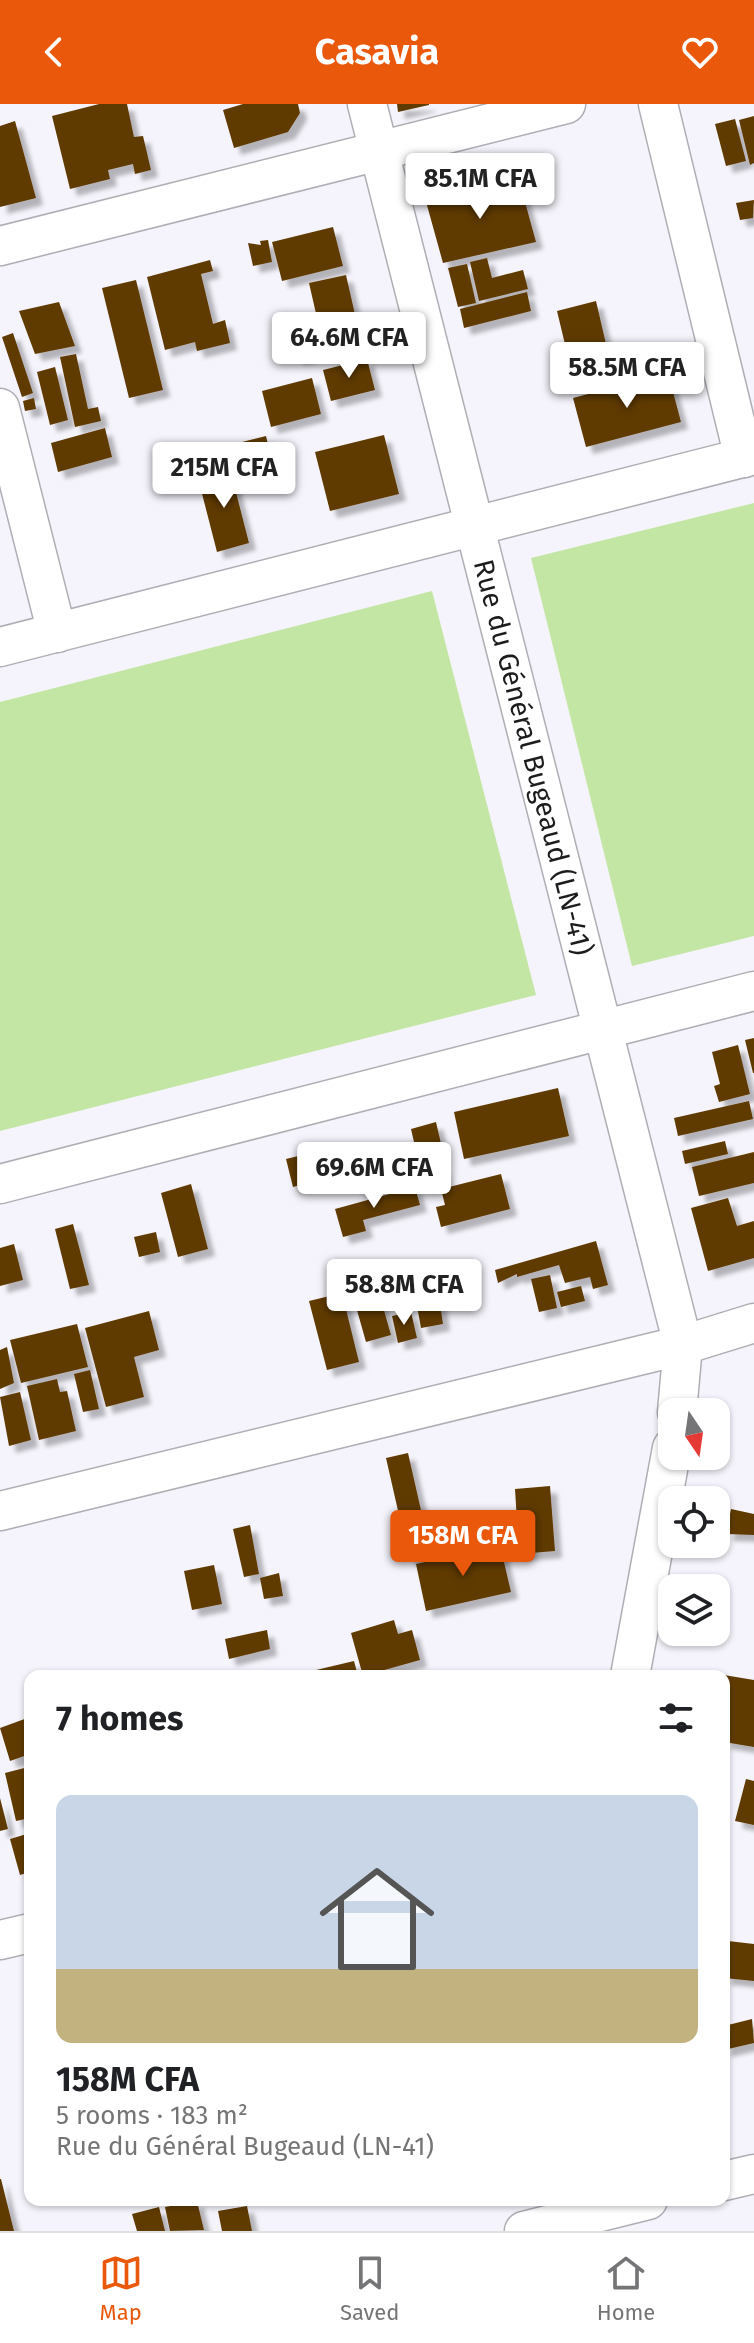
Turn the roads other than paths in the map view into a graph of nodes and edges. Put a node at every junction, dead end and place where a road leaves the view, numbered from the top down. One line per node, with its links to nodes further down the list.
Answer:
1 (367, 104): 4 (street, Rue du Général Bugeaud (LN-41))
2 (566, 104): 4 (street)
3 (658, 104): 7 (street)
4 (379, 151): 5 (street); 8 (street, Rue du Général Bugeaud (LN-41))
5 (0, 246)
6 (0, 408): 9 (street)
7 (749, 456): 8 (street)
8 (474, 526): 9 (street); 12 (street, Rue du Général Bugeaud (LN-41))
9 (57, 633): 10 (street)
10 (0, 647)
11 (754, 991): 12 (street)
12 (603, 1029): 13 (street); 15 (street, Rue du Général Bugeaud (LN-41))
13 (0, 1184)
14 (754, 1323): 15 (street)
15 (683, 1345): 16 (street, Rue du Général Bugeaud (LN-41)); 18 (street)
16 (678, 1398)
17 (668, 1470): 19 (street)
18 (0, 1511)
19 (631, 1670)
20 (24, 1934): 21 (street)
21 (0, 1940)
22 (754, 2174): 23 (street)
23 (730, 2180)
24 (618, 2206): 25 (street)
25 (538, 2222)

